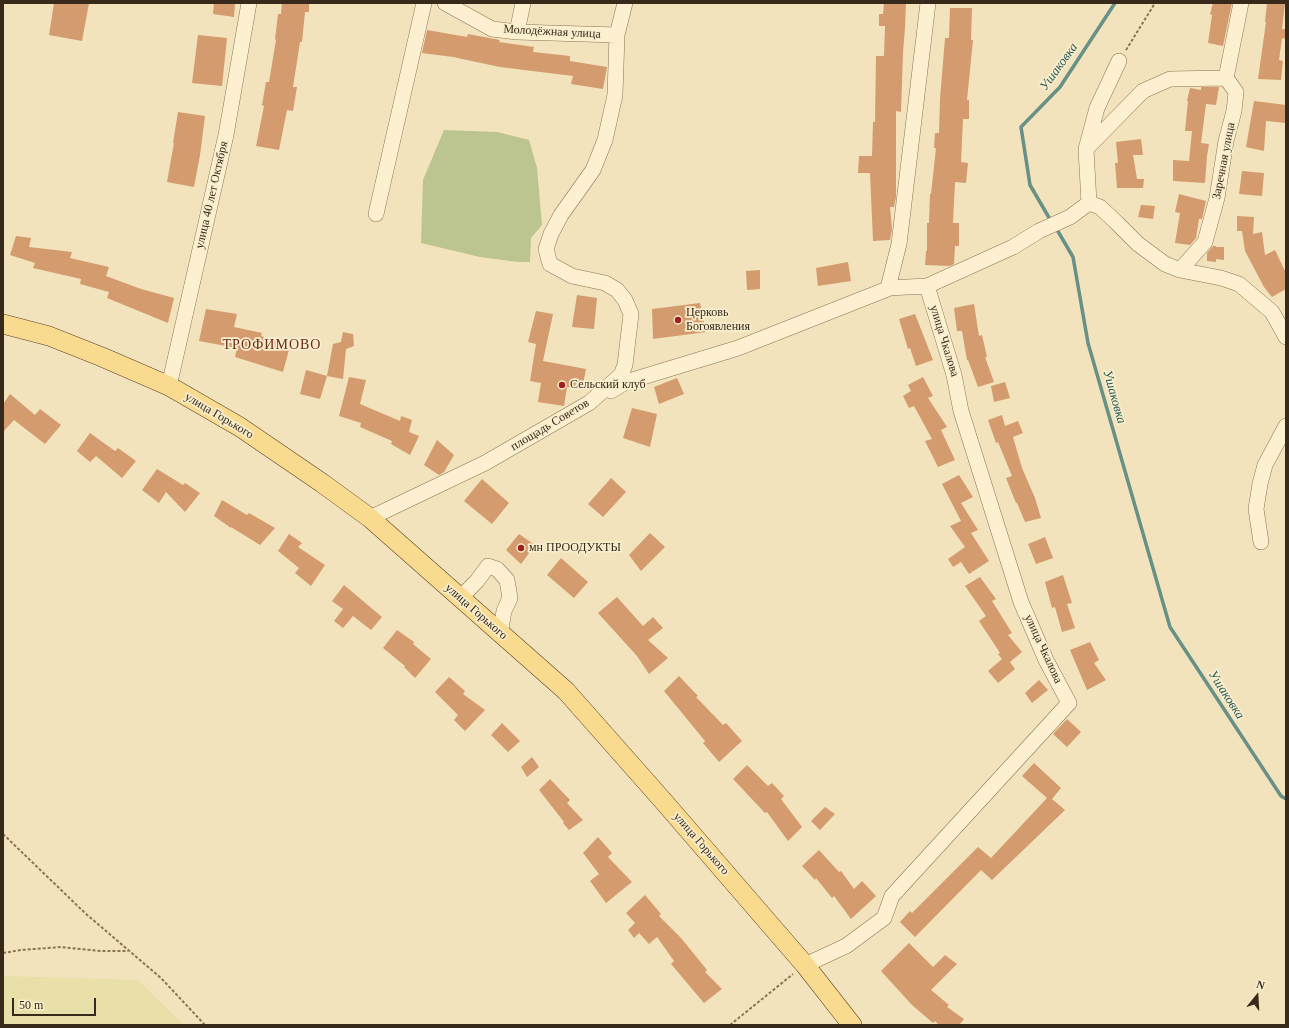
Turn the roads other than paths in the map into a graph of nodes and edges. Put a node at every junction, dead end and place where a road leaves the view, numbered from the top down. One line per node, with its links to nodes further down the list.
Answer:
1 (249, 3): 21 (street, улица 40 лет Октября)
2 (424, 3): 14 (street)
3 (445, 3): 8 (street, Молодёжная улица)
4 (523, 3): 8 (street)
5 (625, 3): 9 (street, Молодёжная улица)
6 (928, 3): 18 (street)
7 (1241, 3): 11 (street)
8 (517, 32): 9 (street, Молодёжная улица)
9 (617, 35): 15 (street, Молодёжная улица)
10 (1119, 61): 12 (street)
11 (1226, 78): 12 (street); 16 (street, Заречная улица)
12 (1086, 149): 13 (street)
13 (1089, 204): 16 (street); 17 (street)
14 (376, 214)
15 (550, 264): 22 (street, площадь Советов)
16 (1180, 270): 20 (street)
17 (927, 286): 18 (street); 28 (street, улица Чкалова)
18 (888, 288): 22 (street)
19 (3, 324): 21 (main road, улица Горького)
20 (1286, 337)
21 (169, 386): 24 (main road, улица Горького)
22 (589, 403): 24 (street, площадь Советов)
23 (1286, 426): 25 (street)
24 (370, 518): 26 (main road, улица Горького)
25 (1262, 542)
26 (458, 597): 27 (main road, улица Горького); 27 (street)
27 (500, 634): 28 (main road, улица Горького)
28 (805, 965): 29 (main road, улица Горького)
29 (852, 1025)

